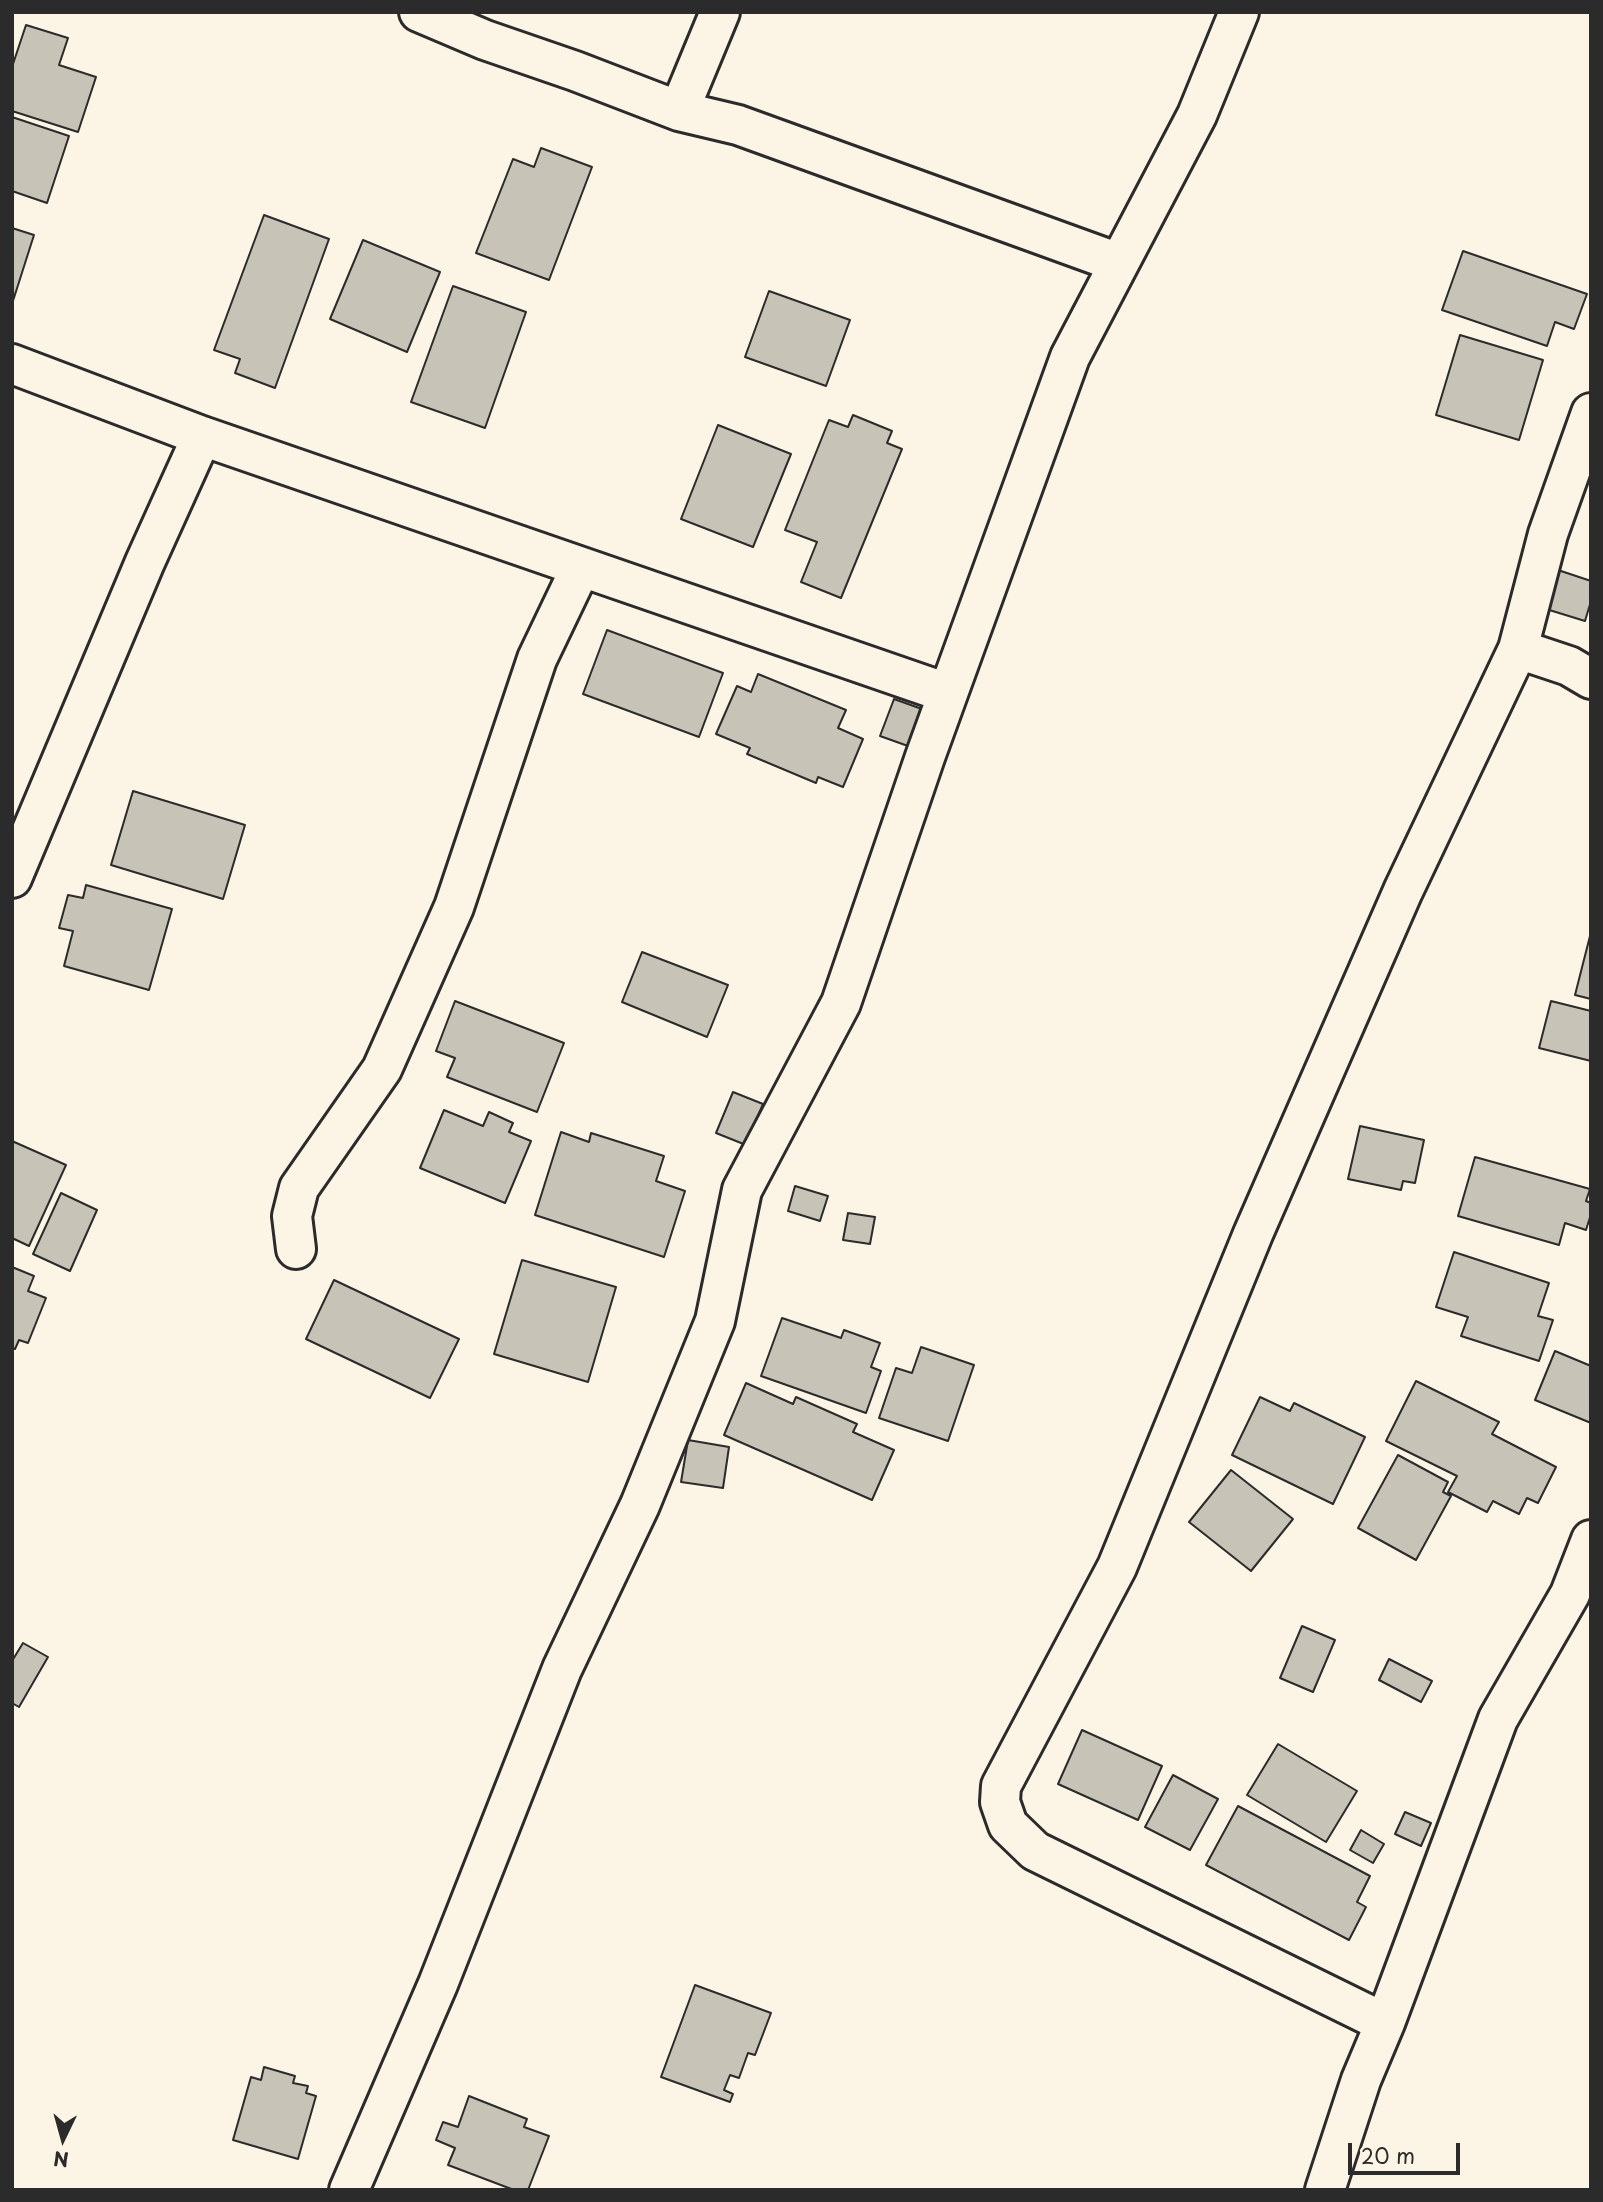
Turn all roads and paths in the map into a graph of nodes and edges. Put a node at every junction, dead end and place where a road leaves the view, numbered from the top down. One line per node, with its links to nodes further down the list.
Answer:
1 (419, 12): 4 (street)
2 (720, 12): 4 (street)
3 (1239, 12): 5 (street)
4 (679, 111): 5 (street)
5 (1119, 263): 12 (street)
6 (12, 364): 8 (street)
7 (1591, 413): 10 (street)
8 (202, 436): 9 (street); 13 (street)
9 (581, 567): 12 (street); 14 (street)
10 (1518, 649): 11 (street); 16 (street)
11 (1591, 679)
12 (947, 693): 17 (street)
13 (12, 878)
14 (296, 1249)
15 (1591, 1540): 16 (street)
16 (1385, 2023): 18 (street)
17 (349, 2190)
18 (1325, 2190)

